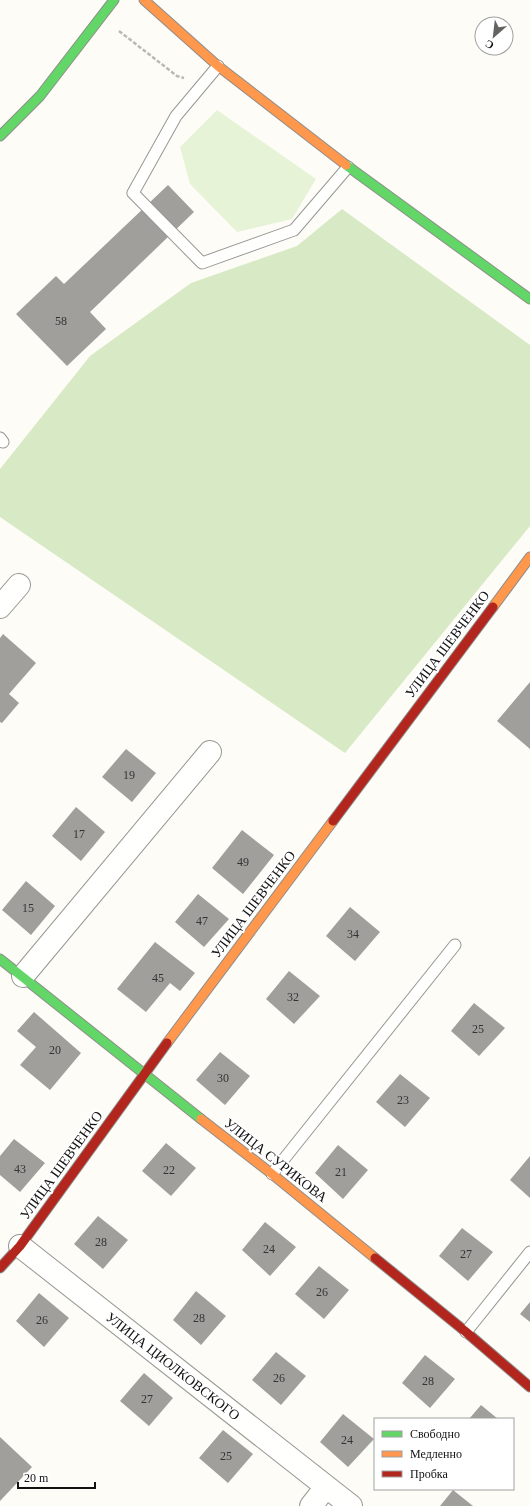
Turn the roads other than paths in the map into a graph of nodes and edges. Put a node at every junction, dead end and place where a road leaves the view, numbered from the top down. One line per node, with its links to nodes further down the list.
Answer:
1 (114, 0): 4 (street)
2 (144, 0): 3 (street)
3 (218, 66): 5 (street); 5 (lane)
4 (0, 136)
5 (348, 167): 6 (street)
6 (530, 299)
7 (530, 557): 14 (street, УЛИЦА ШЕВЧЕНКО)
8 (19, 586): 9 (street)
9 (0, 607)
10 (210, 752): 13 (street)
11 (455, 945): 15 (lane)
12 (0, 959): 13 (street, УЛИЦА СУРИКОВА)
13 (23, 976): 14 (street, УЛИЦА СУРИКОВА)
14 (144, 1074): 15 (street, УЛИЦА СУРИКОВА); 16 (street, УЛИЦА ШЕВЧЕНКО)
15 (272, 1174): 19 (street, УЛИЦА СУРИКОВА)
16 (20, 1246): 18 (street, УЛИЦА ШЕВЧЕНКО); 21 (street, УЛИЦА ЦИОЛКОВСКОГО)
17 (530, 1252): 19 (lane)
18 (0, 1268)
19 (466, 1332): 20 (street, УЛИЦА СУРИКОВА)
20 (530, 1386)
21 (326, 1487): 22 (street); 23 (street, УЛИЦА ЦИОЛКОВСКОГО)
22 (311, 1506)
23 (351, 1506)

